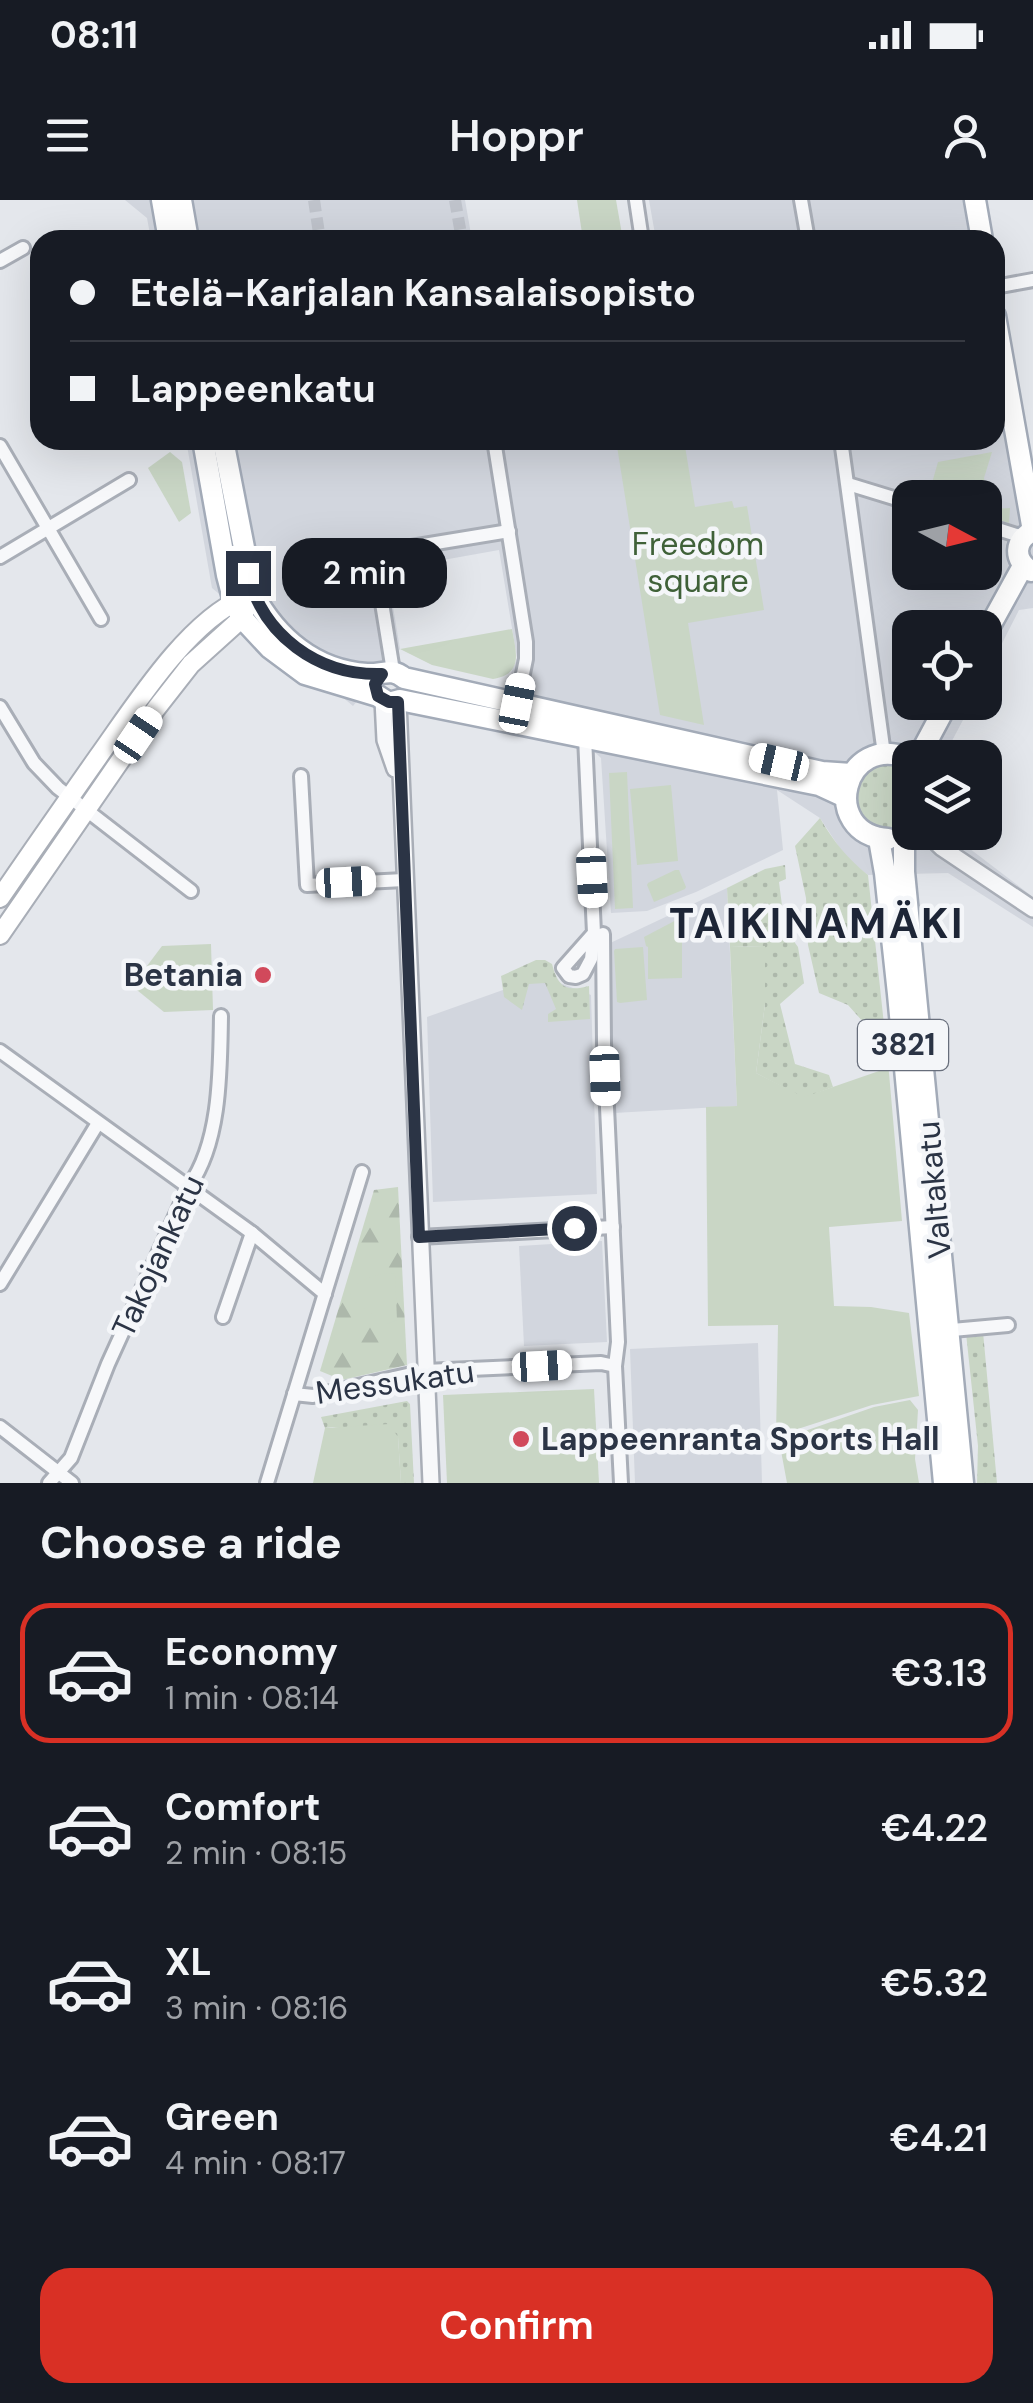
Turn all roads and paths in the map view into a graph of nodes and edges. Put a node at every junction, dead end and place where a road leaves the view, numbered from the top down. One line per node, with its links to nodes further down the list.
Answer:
1 (162, 200): 6 (main road)
2 (181, 200): 7 (main road)
3 (636, 200): 8 (street)
4 (801, 200): 9 (street)
5 (975, 200): 10 (main road)
6 (167, 230)
7 (186, 230)
8 (640, 230)
9 (806, 230)
10 (980, 230)
11 (23, 248): 12 (street)
12 (0, 261)
13 (1033, 280): 14 (street)
14 (1005, 285)
15 (1005, 378): 27 (main road)
16 (0, 446): 24 (street)
17 (206, 450): 30 (main road)
18 (224, 450): 30 (main road)
19 (496, 450): 26 (street)
20 (843, 450): 22 (street)
21 (129, 480): 24 (street)
22 (848, 484): 23 (street); 38 (street)
23 (892, 497)
24 (48, 528): 28 (street); 32 (street)
25 (1002, 528): 27 (street)
26 (508, 531): 33 (street); 35 (street)
27 (1030, 533): 29 (main road)
28 (0, 557)
29 (1028, 569): 31 (main road)
30 (243, 604): 33 (main road); 34 (main road); 43 (main road); 44 (main road)
31 (1001, 610)
32 (102, 619)
33 (393, 674): 34 (main road); 34 (main road); 35 (main road)
34 (390, 699): 37 (main road); 49 (street)
35 (517, 703): 40 (main road)
36 (0, 707): 43 (street)
37 (585, 737): 42 (main road); 59 (street)
38 (884, 754): 39 (main road); 40 (main road)
39 (892, 755)
40 (852, 774): 42 (main road)
41 (301, 776): 49 (street)
42 (845, 796): 45 (main road)
43 (69, 797): 44 (street); 50 (main road)
44 (86, 811): 51 (street); 53 (main road)
45 (878, 839): 46 (main road, 3821); 66 (main road, Valtakatu / 3821)
46 (892, 840)
47 (906, 850): 66 (main road, Valtakatu / 3821)
48 (946, 850): 52 (street)
49 (404, 880): 61 (street)
50 (5, 890)
51 (191, 891)
52 (1033, 908)
53 (2, 932)
54 (220, 1016): 58 (street, Takojankatu)
55 (0, 1051): 56 (street)
56 (98, 1122): 58 (street); 62 (street)
57 (362, 1172): 63 (street)
58 (189, 1186): 60 (street); 71 (street, Takojankatu)
59 (612, 1227): 61 (street); 67 (street)
60 (252, 1232): 63 (street); 64 (street)
61 (419, 1237): 68 (street)
62 (0, 1284)
63 (325, 1294): 69 (street)
64 (223, 1316)
65 (1008, 1325): 66 (street)
66 (938, 1331): 76 (main road, Valtakatu / 3821); 77 (main road, Valtakatu / 3821)
67 (615, 1366): 68 (street, Messukatu); 75 (street)
68 (425, 1371): 69 (street, Messukatu); 74 (street)
69 (294, 1394): 73 (street)
70 (0, 1428): 71 (street)
71 (54, 1478): 72 (street)
72 (72, 1483)
73 (267, 1483)
74 (431, 1483)
75 (621, 1483)
76 (944, 1483)
77 (962, 1483)

